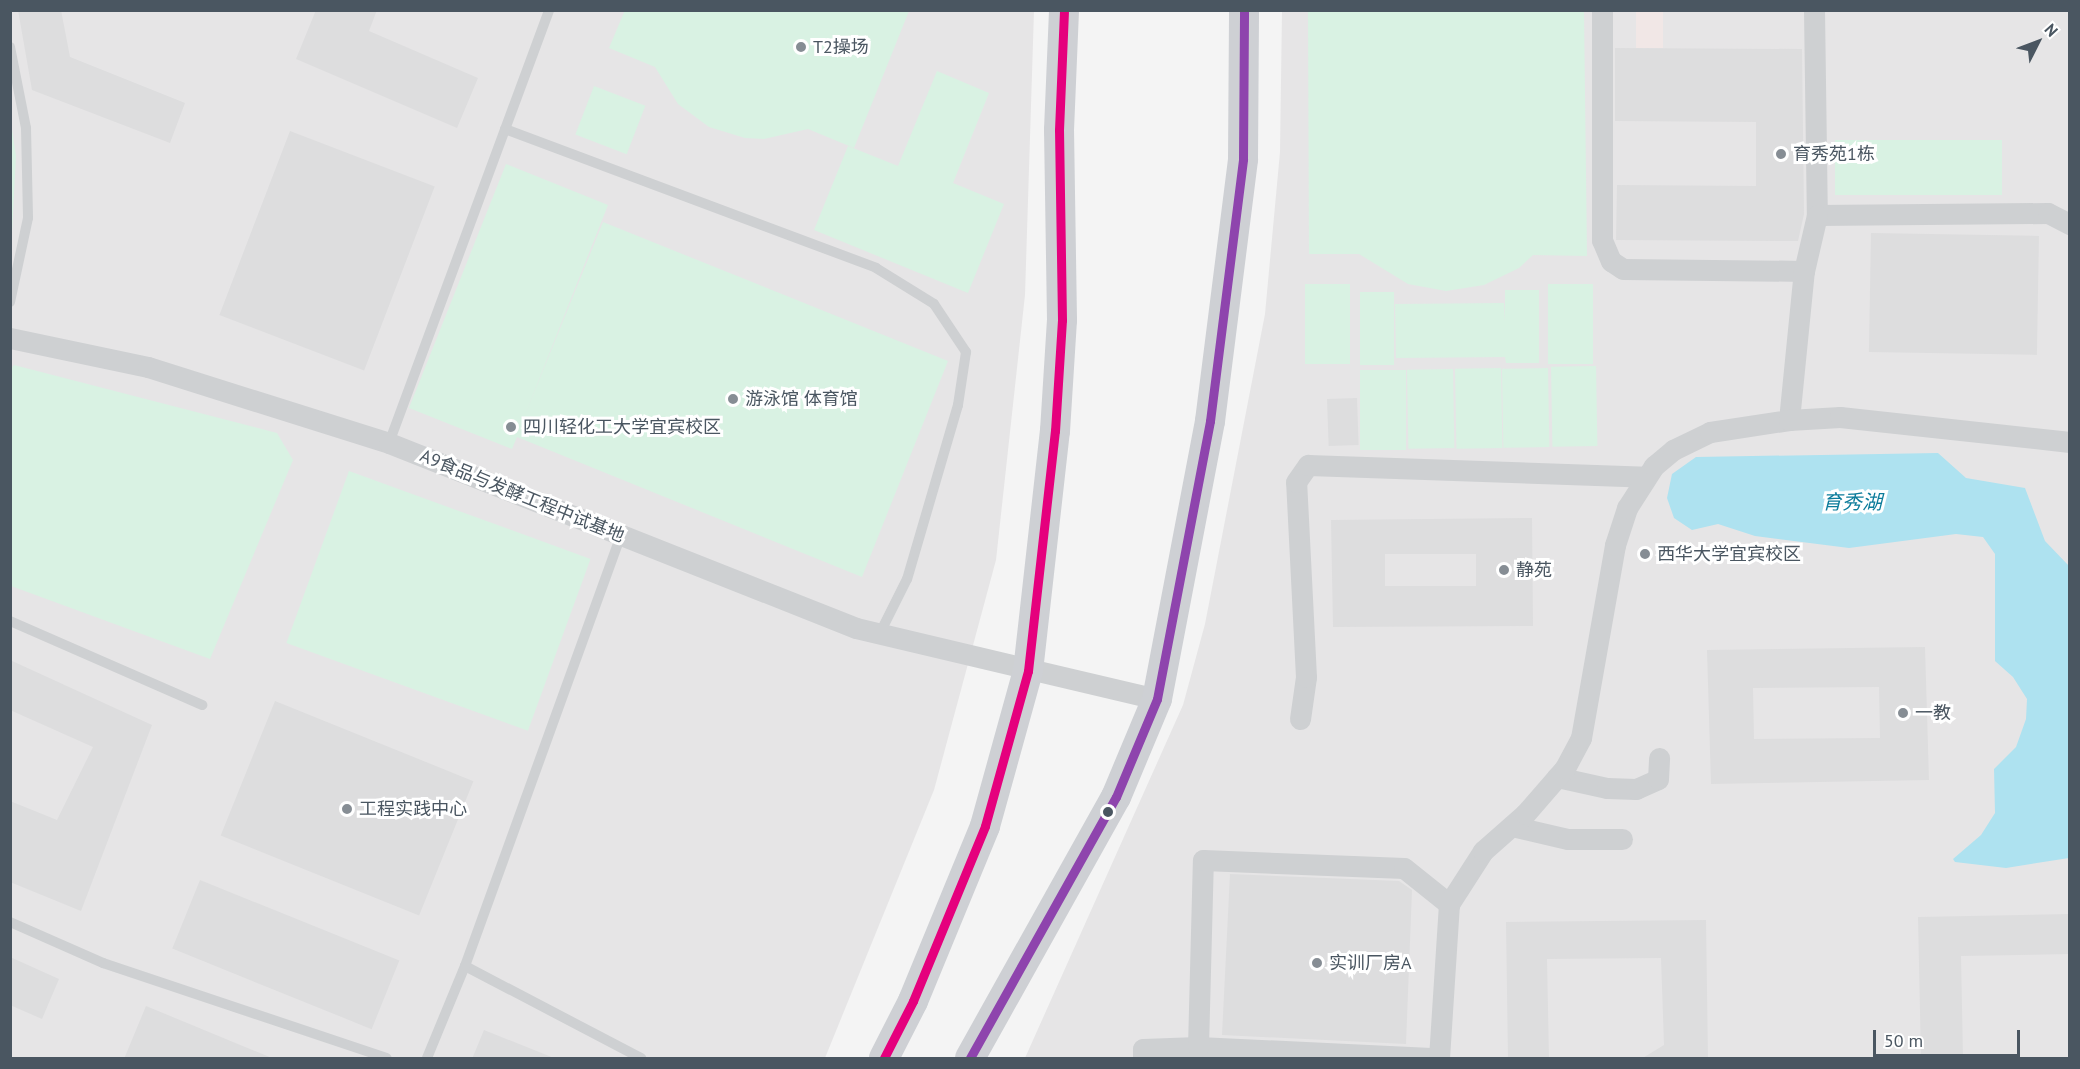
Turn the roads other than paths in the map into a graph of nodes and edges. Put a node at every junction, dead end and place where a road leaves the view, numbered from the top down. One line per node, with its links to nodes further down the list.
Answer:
1 (549, 10): 7 (lane)
2 (1064, 10): 20 (main road)
3 (1244, 10): 21 (main road)
4 (1602, 10): 10 (street)
5 (1814, 10): 8 (street)
6 (10, 46): 11 (lane)
7 (505, 129): 15 (lane); 19 (lane)
8 (1817, 215): 9 (street); 10 (street)
9 (2070, 224)
10 (1804, 271): 13 (street)
11 (10, 302)
12 (10, 338): 15 (street, A9食品与发酵工程中试基地)
13 (1789, 420): 14 (street); 16 (street)
14 (2070, 442)
15 (389, 444): 17 (street, A9食品与发酵工程中试基地)
16 (1646, 477): 23 (street); 25 (street)
17 (621, 535): 19 (street, A9食品与发酵工程中试基地); 30 (lane)
18 (10, 621): 22 (lane)
19 (880, 633): 20 (street, A9食品与发酵工程中试基地)
20 (1028, 671): 21 (street, A9食品与发酵工程中试基地); 35 (main road)
21 (1157, 699): 36 (main road)
22 (202, 705)
23 (1300, 719)
24 (1659, 758): 25 (street)
25 (1557, 777): 26 (street)
26 (1512, 826): 27 (street); 28 (street)
27 (1622, 839)
28 (1449, 904): 31 (street); 39 (street)
29 (10, 922): 32 (lane)
30 (465, 966): 33 (lane); 34 (lane)
31 (1198, 1047): 37 (street); 38 (street)
32 (387, 1059)
33 (428, 1059)
34 (641, 1059)
35 (884, 1059)
36 (970, 1059)
37 (1143, 1059)
38 (1431, 1059)
39 (1439, 1059)

